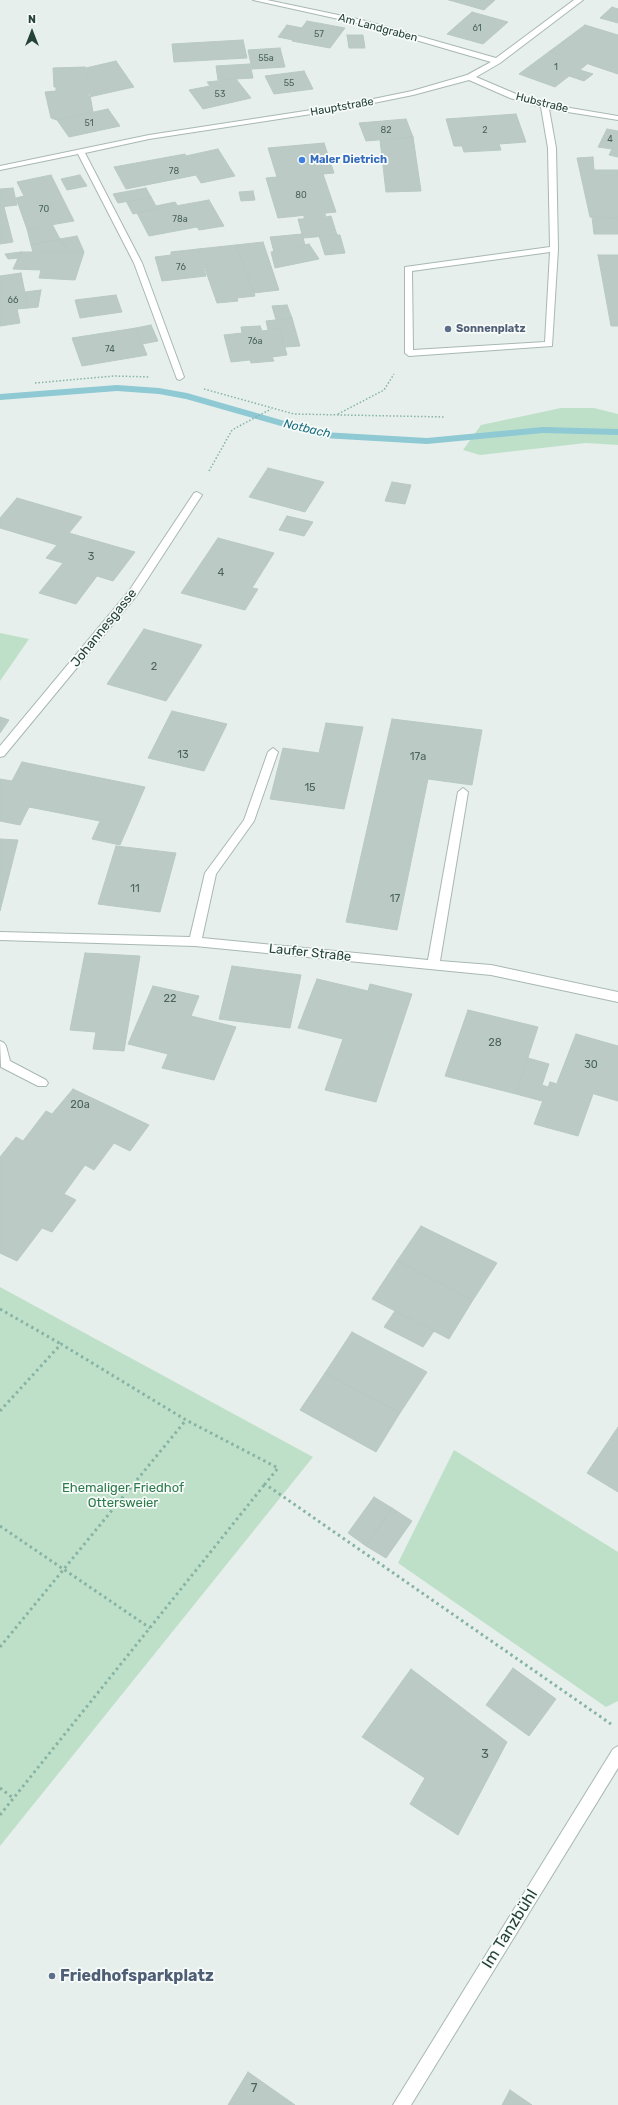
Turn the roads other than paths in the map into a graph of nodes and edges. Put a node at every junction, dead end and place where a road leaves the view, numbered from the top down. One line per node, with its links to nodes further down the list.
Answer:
1 (257, 0): 3 (street, Am Landgraben)
2 (579, 0): 3 (street, Hauptstraße)
3 (497, 61): 4 (street, Hauptstraße)
4 (470, 77): 5 (street, Hubstraße); 7 (street, Hauptstraße)
5 (545, 106): 6 (street, Hubstraße); 9 (street)
6 (618, 118)
7 (80, 150): 8 (street, Hauptstraße); 10 (street)
8 (0, 168)
9 (554, 249): 9 (street)
10 (180, 377)
11 (197, 494): 13 (street, Johannesgasse)
12 (272, 752): 16 (street)
13 (0, 753)
14 (463, 792): 17 (street)
15 (0, 936): 16 (street, Laufer Straße)
16 (195, 942): 17 (street, Laufer Straße)
17 (433, 965): 18 (street, Laufer Straße)
18 (618, 997)
19 (0, 1046): 20 (street)
20 (42, 1083)
21 (618, 1754): 22 (street, Im Tanzbühl)
22 (401, 2105)

